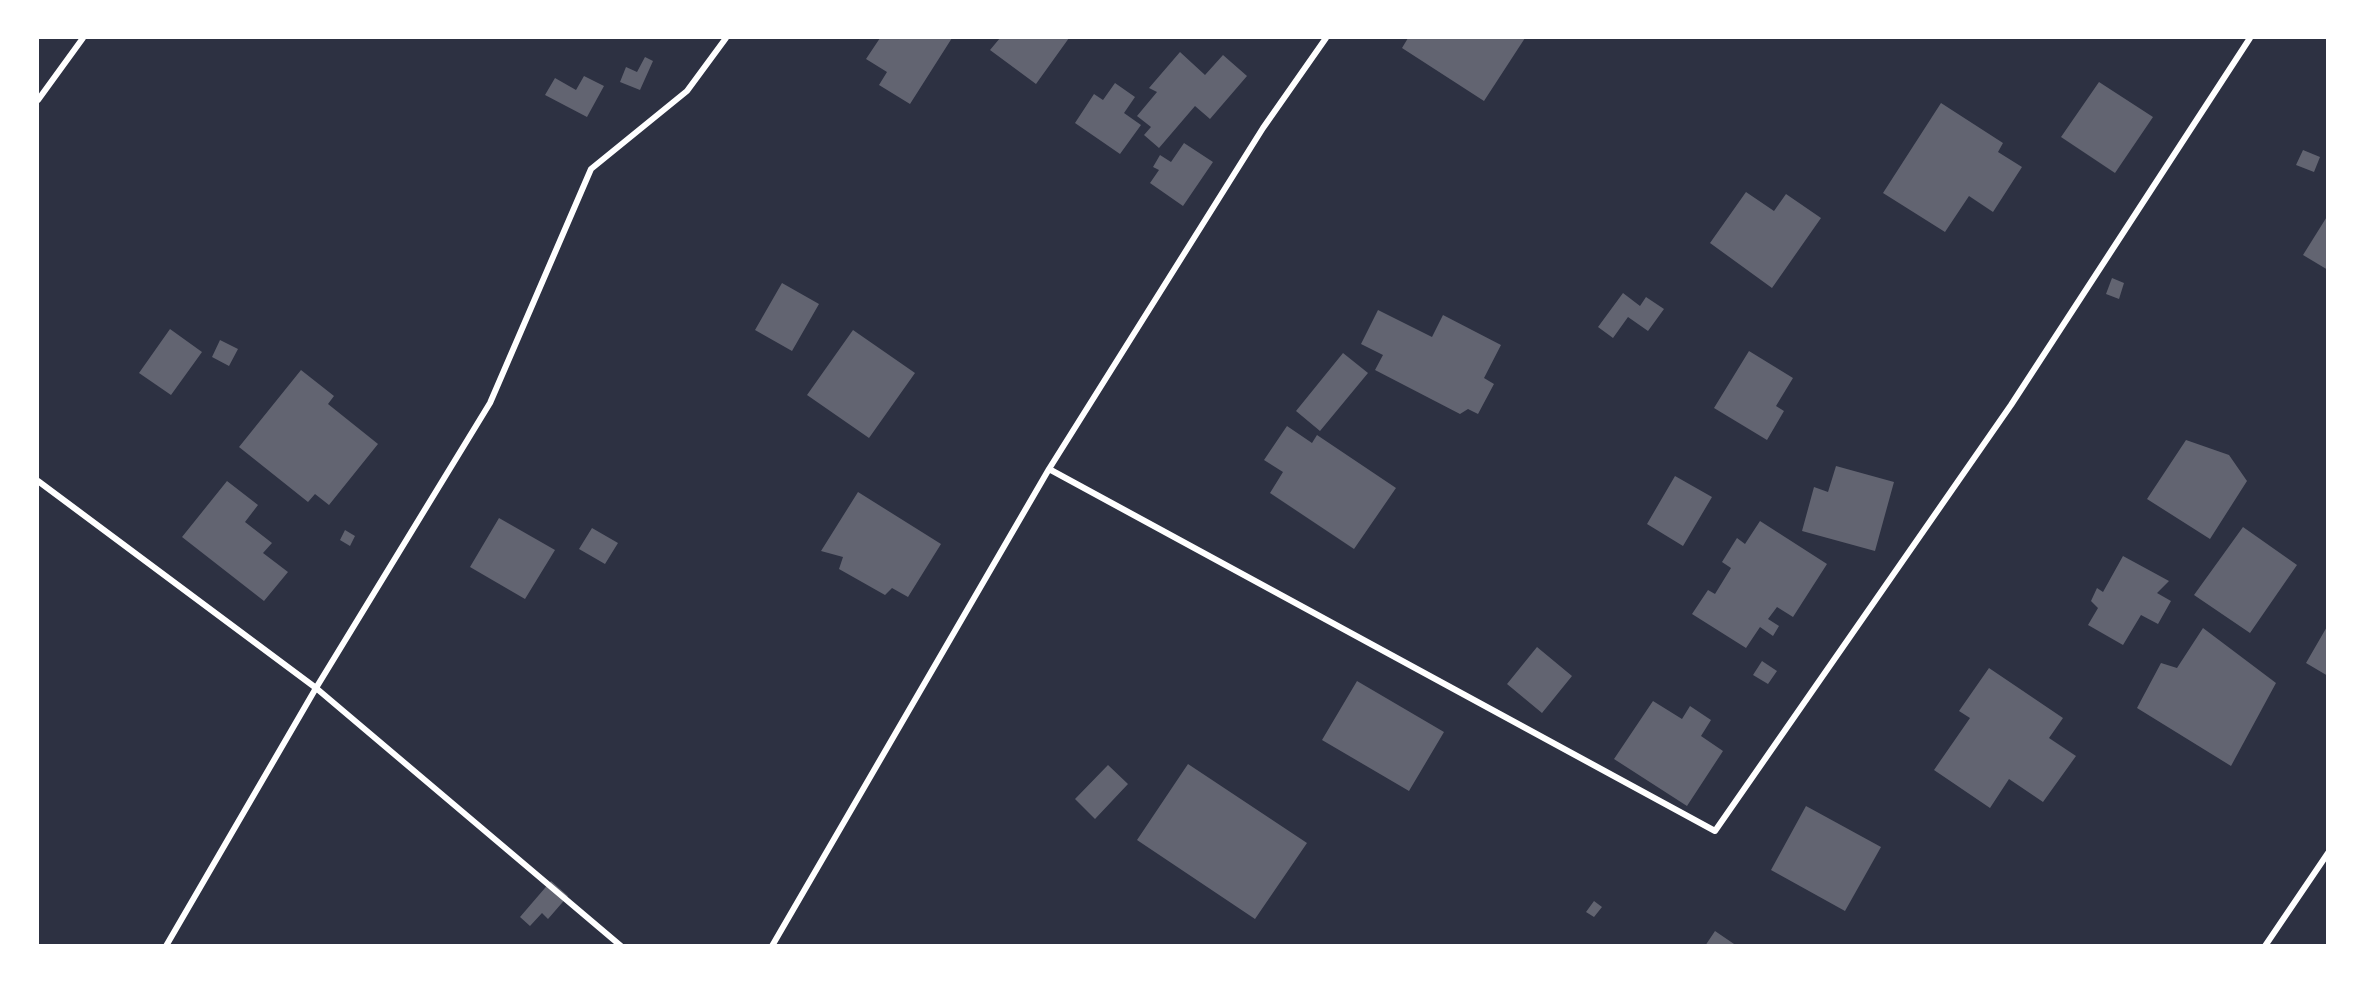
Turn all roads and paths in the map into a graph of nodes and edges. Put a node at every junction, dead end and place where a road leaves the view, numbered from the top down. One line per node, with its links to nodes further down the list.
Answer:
1 (83, 38): 5 (street)
2 (726, 38): 8 (street)
3 (1326, 38): 6 (street)
4 (2250, 38): 6 (street)
5 (38, 100)
6 (1048, 469): 12 (street)
7 (38, 481): 8 (street)
8 (316, 688): 10 (street); 11 (street)
9 (2328, 853): 13 (street)
10 (166, 945)
11 (621, 945)
12 (772, 945)
13 (2265, 945)

